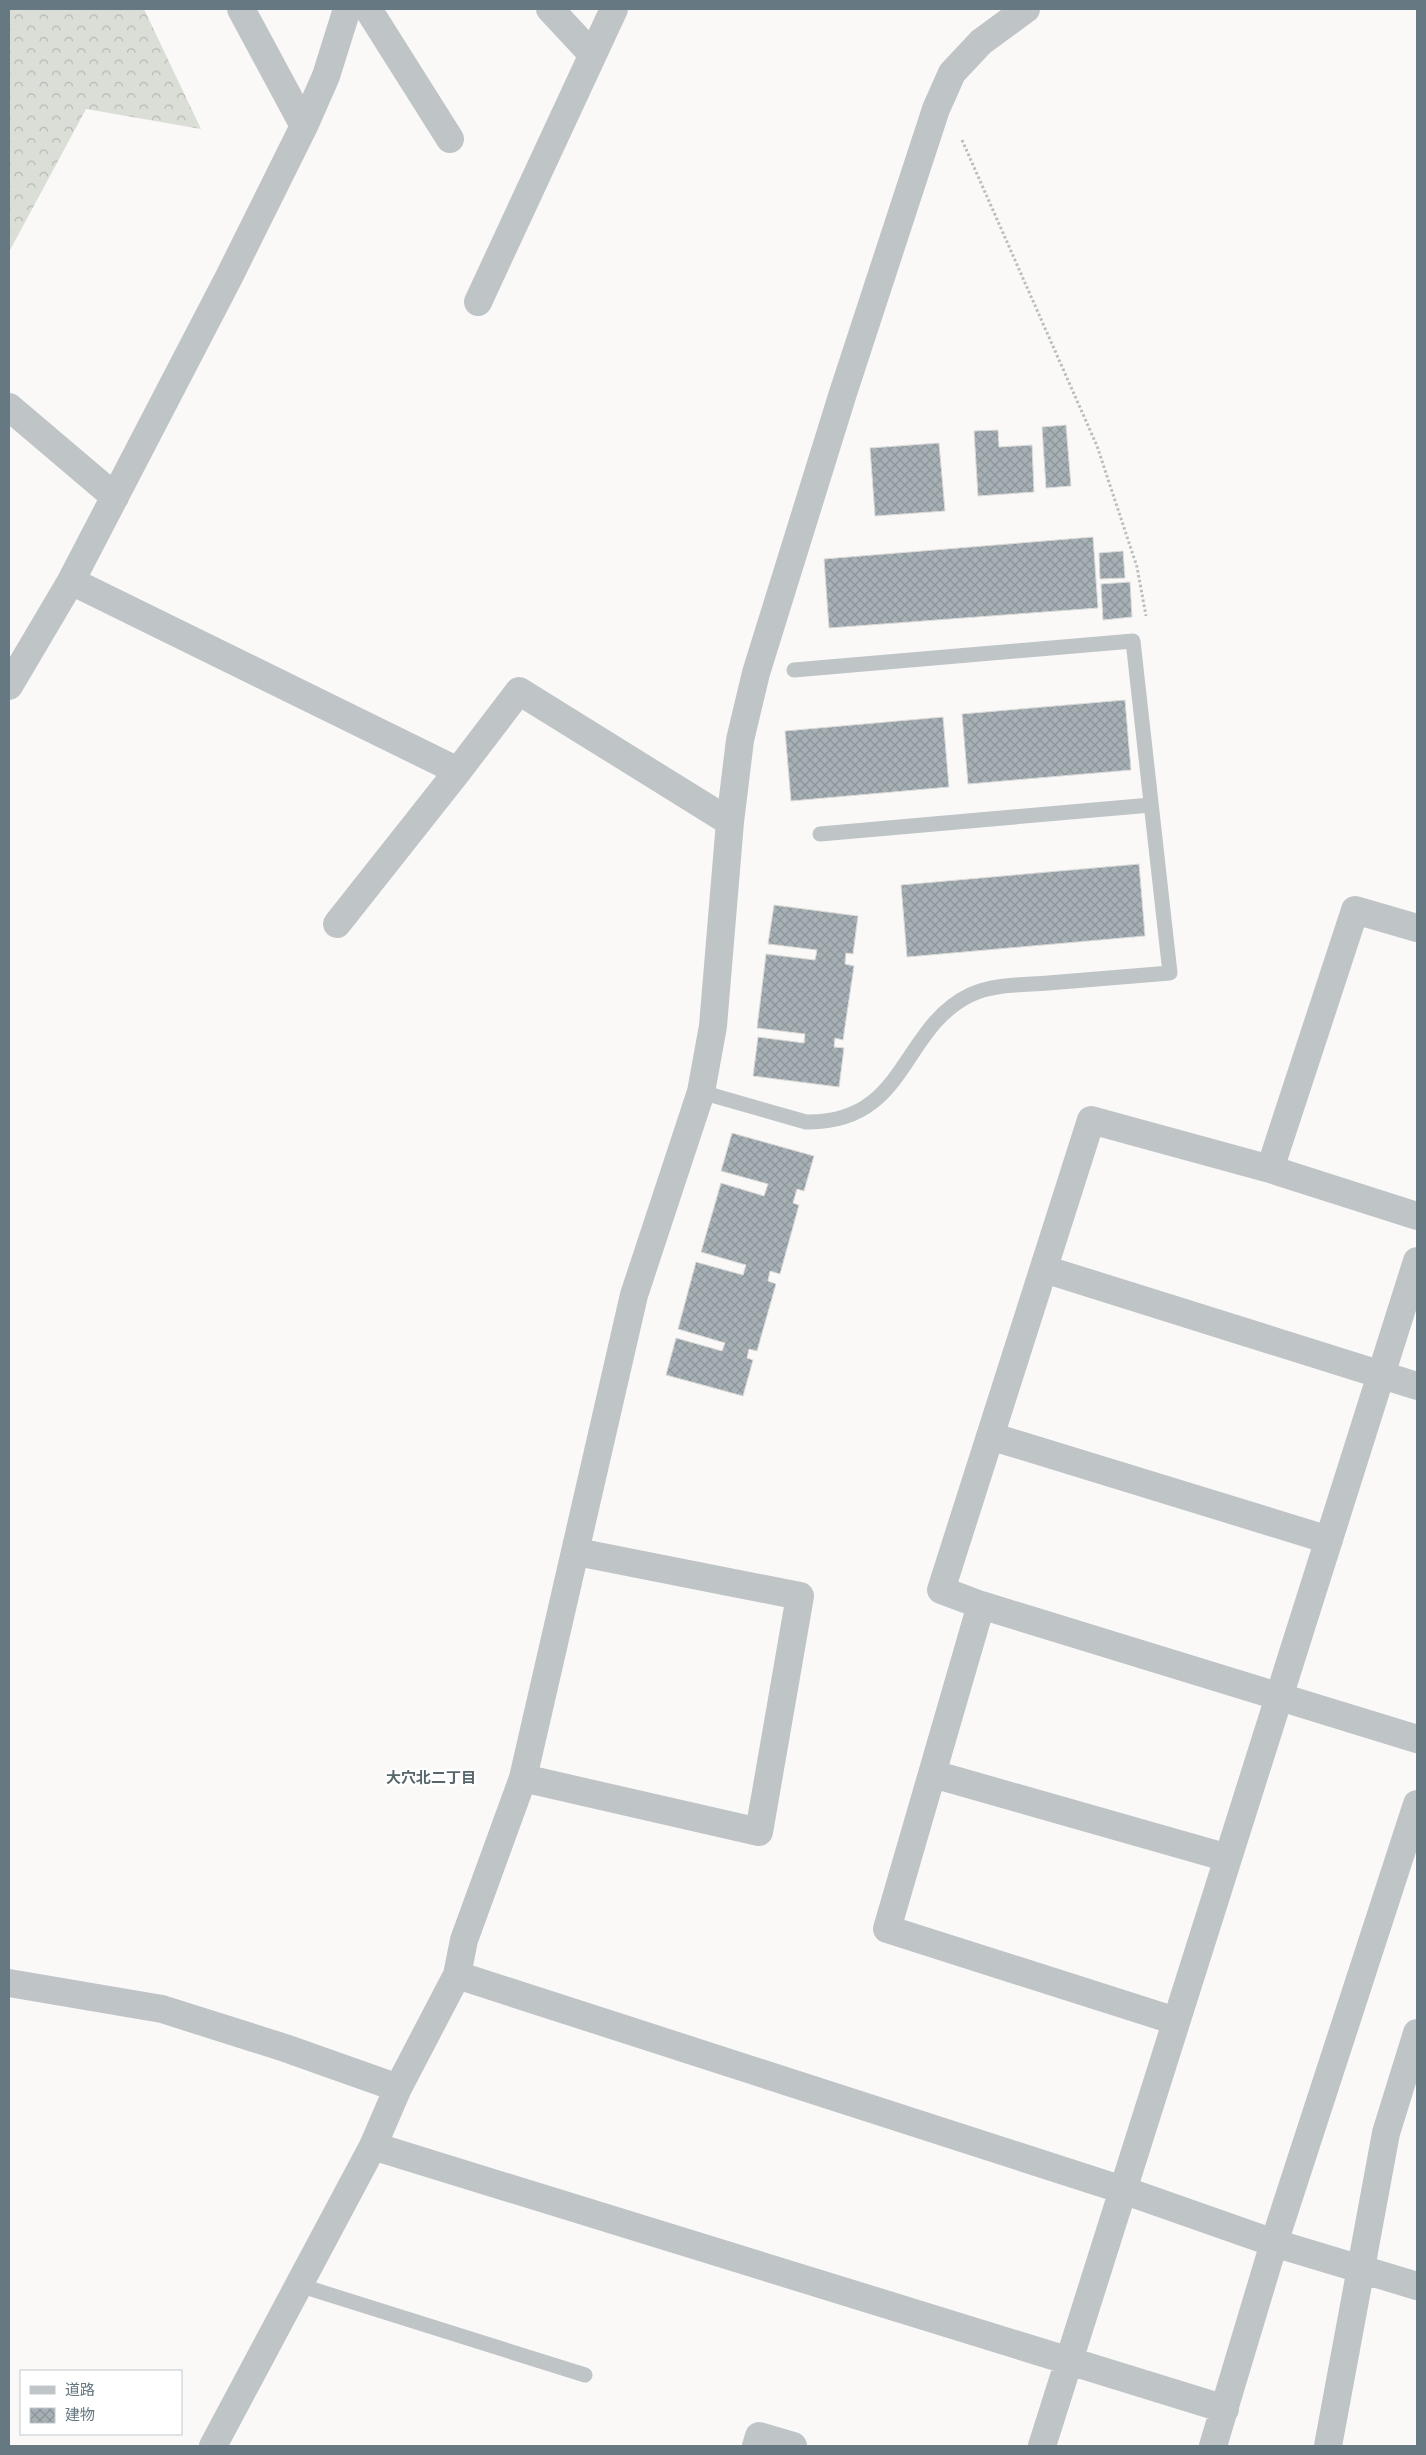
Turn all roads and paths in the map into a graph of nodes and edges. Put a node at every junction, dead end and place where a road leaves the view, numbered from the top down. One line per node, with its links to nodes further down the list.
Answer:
1 (241, 9): 8 (street)
2 (347, 9): 8 (street)
3 (368, 9): 10 (street)
4 (550, 9): 7 (street)
5 (614, 9): 7 (street)
6 (1026, 9): 20 (street)
7 (592, 53): 11 (street)
8 (304, 126): 13 (street)
9 (958, 131): 15 (path)
10 (450, 139)
11 (478, 302)
12 (9, 407): 13 (street)
13 (114, 497): 14 (street)
14 (71, 581): 17 (street); 18 (street)
15 (1134, 641): 16 (lane); 19 (lane)
16 (794, 670)
17 (9, 686)
18 (458, 771): 20 (street); 22 (street)
19 (1151, 805): 21 (lane); 24 (lane)
20 (730, 822): 24 (street)
21 (820, 834)
22 (337, 924)
23 (1417, 928): 25 (street)
24 (702, 1092): 33 (street)
25 (1270, 1169): 26 (street); 28 (street)
26 (1417, 1216)
27 (1417, 1261): 29 (street)
28 (1044, 1268): 29 (street); 31 (street)
29 (1381, 1375): 30 (street); 32 (street)
30 (1417, 1386)
31 (990, 1436): 32 (street); 34 (street)
32 (1329, 1540): 35 (street)
33 (576, 1552): 38 (street); 38 (street)
34 (981, 1605): 35 (street); 37 (street)
35 (1279, 1695): 36 (street); 40 (street)
36 (1417, 1739)
37 (933, 1774): 40 (street); 43 (street)
38 (523, 1778): 41 (street)
39 (1417, 1804): 48 (street)
40 (1228, 1858): 43 (street)
41 (457, 1975): 45 (street); 47 (street)
42 (9, 1984): 45 (street)
43 (1176, 2021): 47 (street)
44 (1417, 2033): 49 (street)
45 (398, 2088): 46 (street)
46 (373, 2146): 50 (street); 52 (street)
47 (1123, 2190): 48 (street); 52 (street)
48 (1274, 2243): 49 (street); 54 (street)
49 (1361, 2270): 51 (street); 60 (street)
50 (299, 2285): 53 (lane); 55 (street)
51 (1417, 2286)
52 (1069, 2361): 54 (street); 58 (street)
53 (585, 2375)
54 (1225, 2409): 59 (street)
55 (213, 2446)
56 (756, 2446): 57 (street)
57 (793, 2446)
58 (1042, 2446)
59 (1213, 2446)
60 (1330, 2446)

